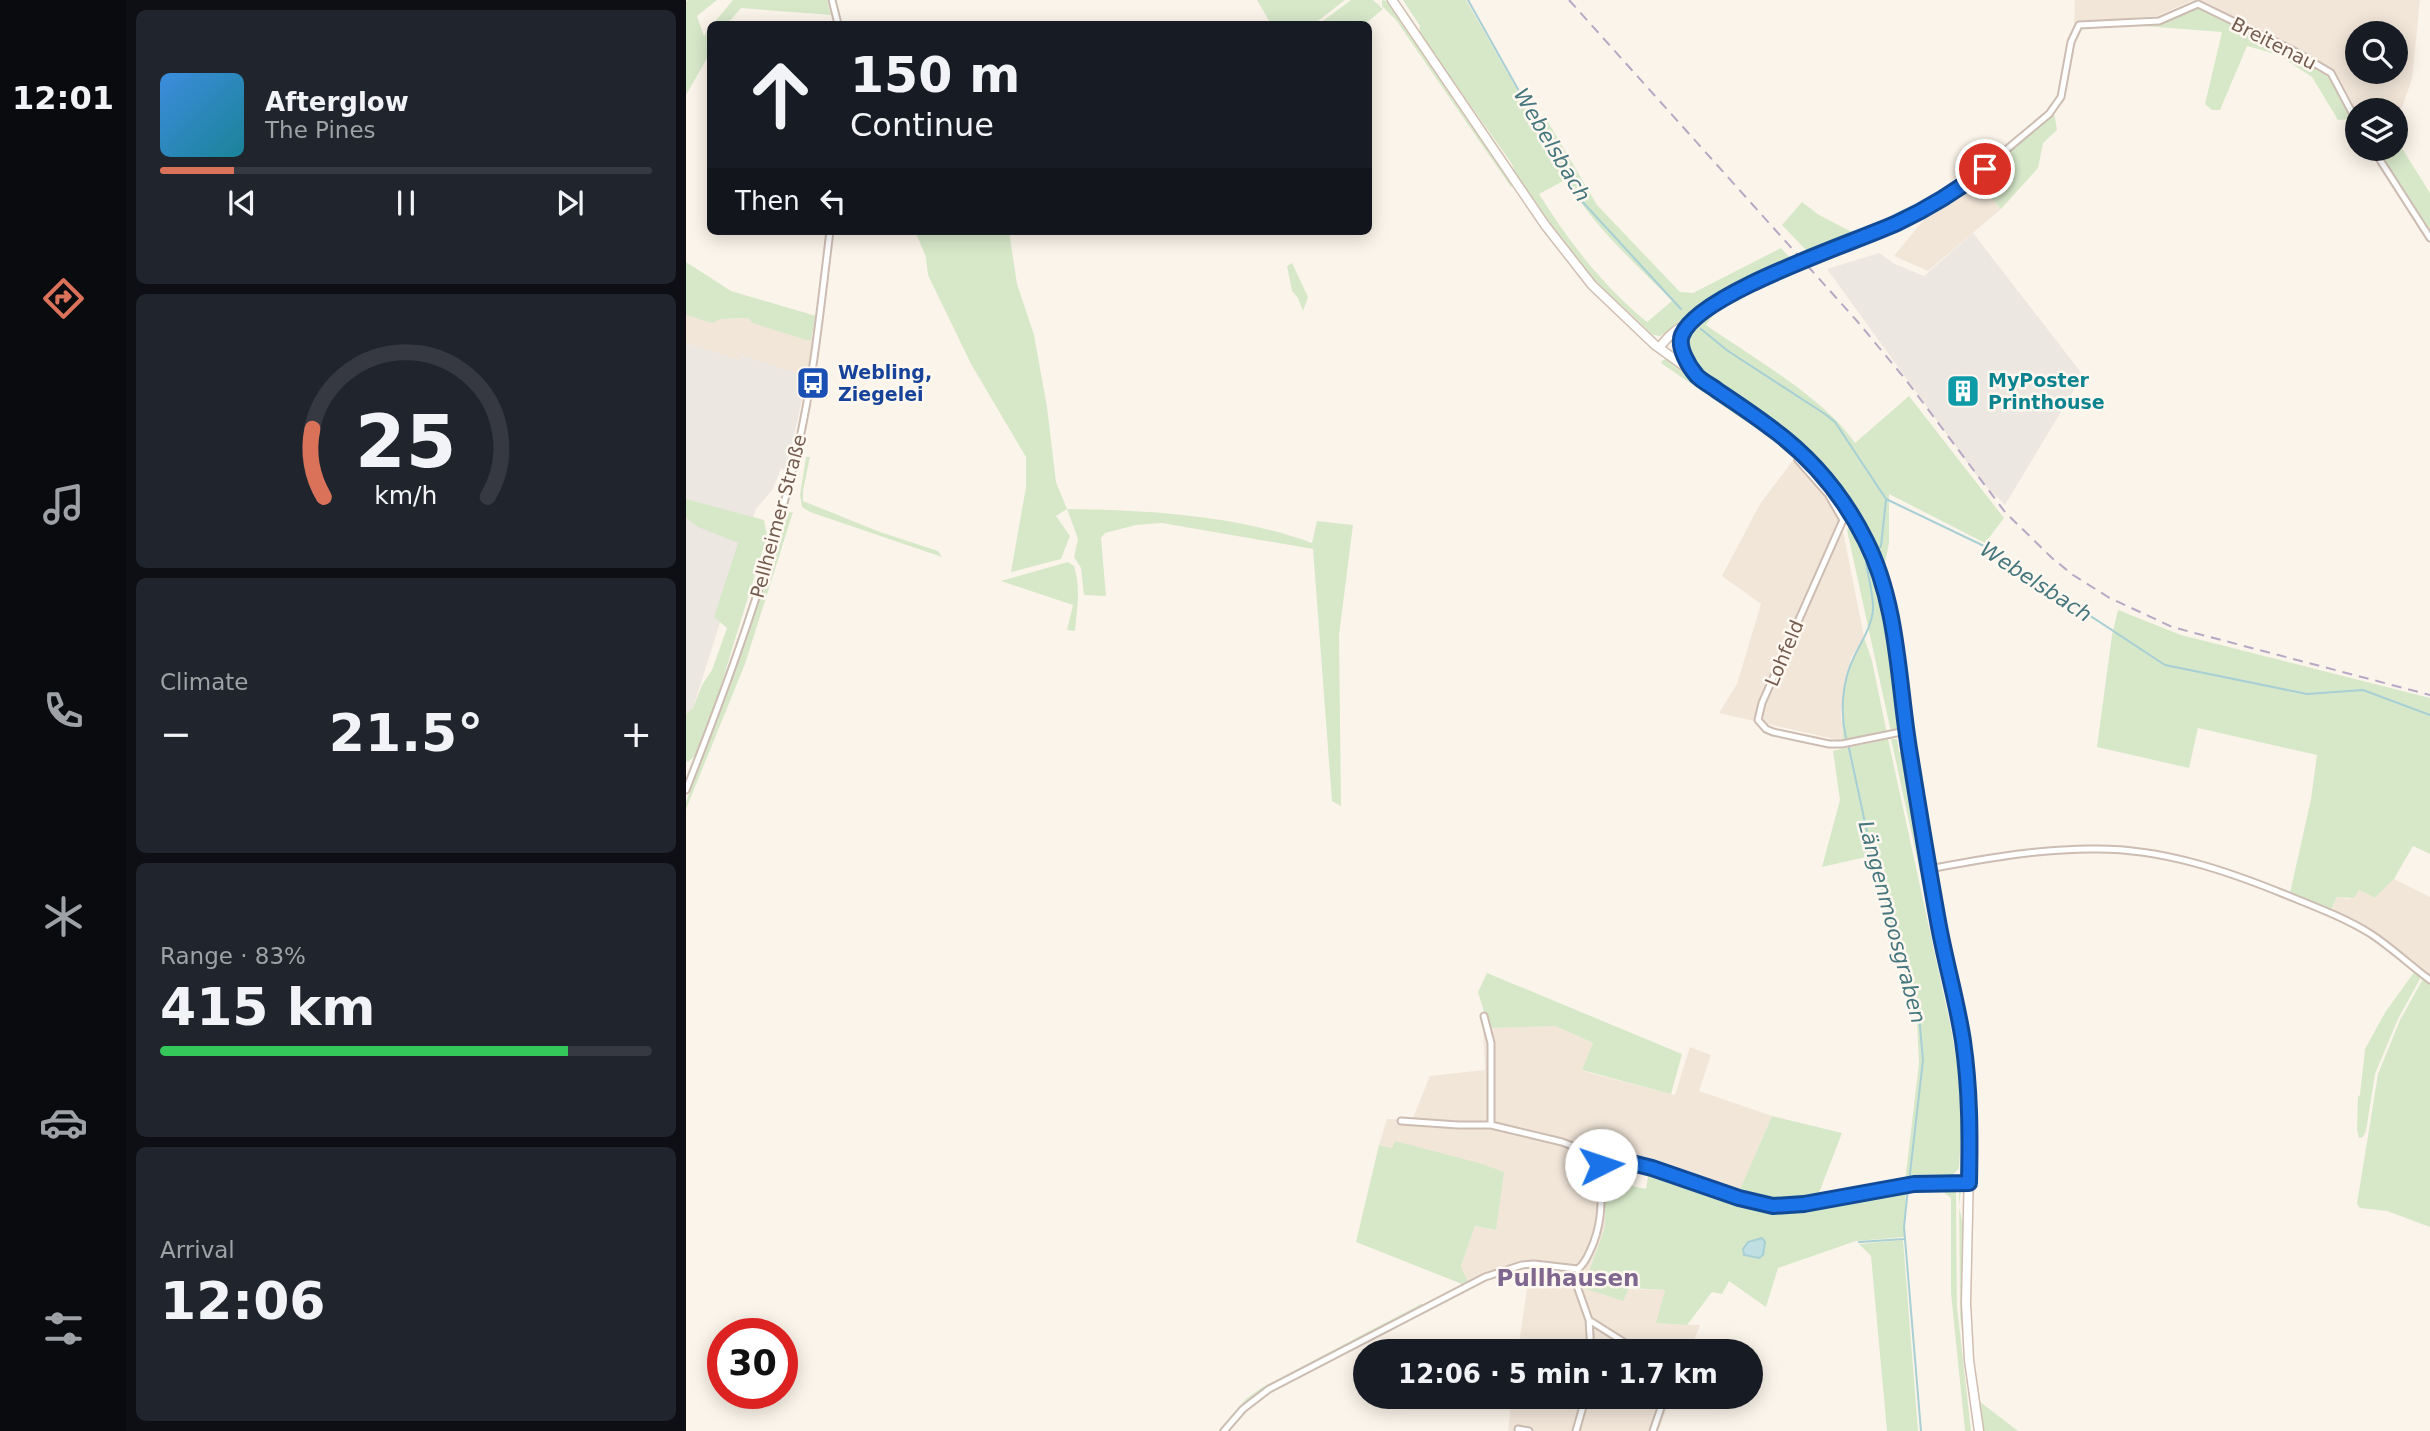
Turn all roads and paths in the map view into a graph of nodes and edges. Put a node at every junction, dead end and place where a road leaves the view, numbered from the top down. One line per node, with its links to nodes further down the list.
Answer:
1 (832, 0): 3 (street)
2 (1392, 0): 10 (main road)
3 (837, 21)
4 (2345, 99): 8 (street, Breitenau)
5 (2381, 161): 7 (street)
6 (829, 235): 14 (street, Pellheimer Straße)
7 (2430, 238)
8 (1688, 325): 9 (main road); 10 (main road)
9 (1681, 336): 10 (main road); 11 (main road)
10 (1663, 350): 11 (main road)
11 (1698, 377): 12 (main road)
12 (1802, 455): 13 (main road); 13 (street, Lohfeld)
13 (1906, 731): 15 (main road)
14 (686, 790)
15 (1928, 869): 16 (street); 21 (main road)
16 (2430, 980)
17 (1484, 1016): 19 (street)
18 (1401, 1121): 19 (street)
19 (1491, 1125): 20 (street)
20 (1604, 1158): 21 (street); 22 (street)
21 (1969, 1183): 33 (main road)
22 (1578, 1269): 23 (street); 29 (street)
23 (1589, 1320): 24 (street); 25 (street)
24 (1590, 1339)
25 (1619, 1339)
26 (1582, 1409): 31 (street)
27 (1661, 1409): 32 (street)
28 (1518, 1429): 30 (street)
29 (1224, 1431)
30 (1529, 1431)
31 (1576, 1431)
32 (1653, 1431)
33 (1979, 1431)

